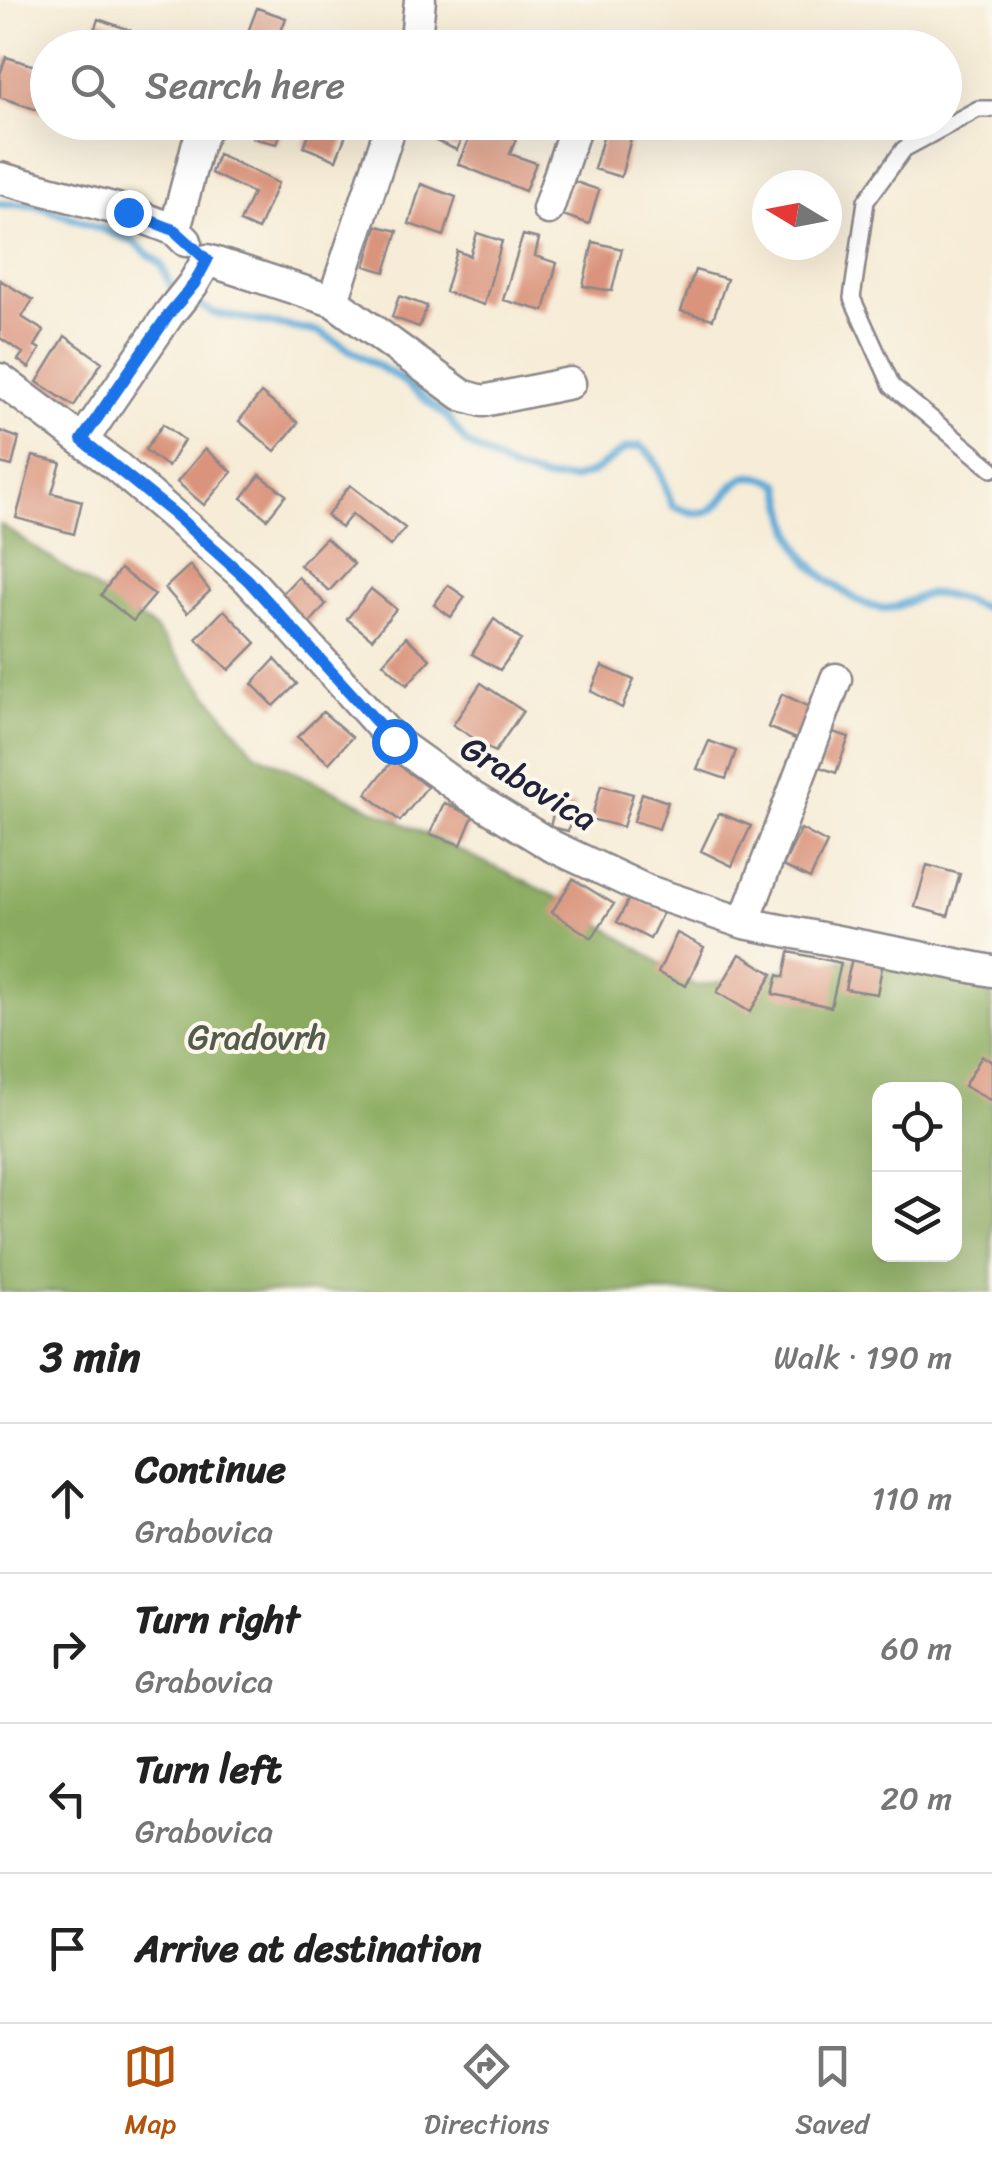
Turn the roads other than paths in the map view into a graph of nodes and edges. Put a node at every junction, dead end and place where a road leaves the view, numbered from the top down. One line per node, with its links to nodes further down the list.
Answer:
1 (420, 0): 2 (street)
2 (416, 30)
3 (992, 109): 4 (lane)
4 (962, 118)
5 (200, 140): 11 (street)
6 (386, 140): 13 (street)
7 (571, 140): 10 (street)
8 (921, 140): 17 (lane)
9 (0, 178): 11 (street)
10 (548, 209)
11 (174, 230): 12 (street)
12 (200, 272): 13 (street); 16 (street)
13 (333, 301): 15 (street)
14 (0, 379): 16 (street, Grabovica)
15 (570, 383)
16 (82, 440): 19 (street, Grabovica)
17 (992, 469)
18 (836, 679): 19 (street)
19 (744, 923): 20 (street, Grabovica)
20 (992, 971)

